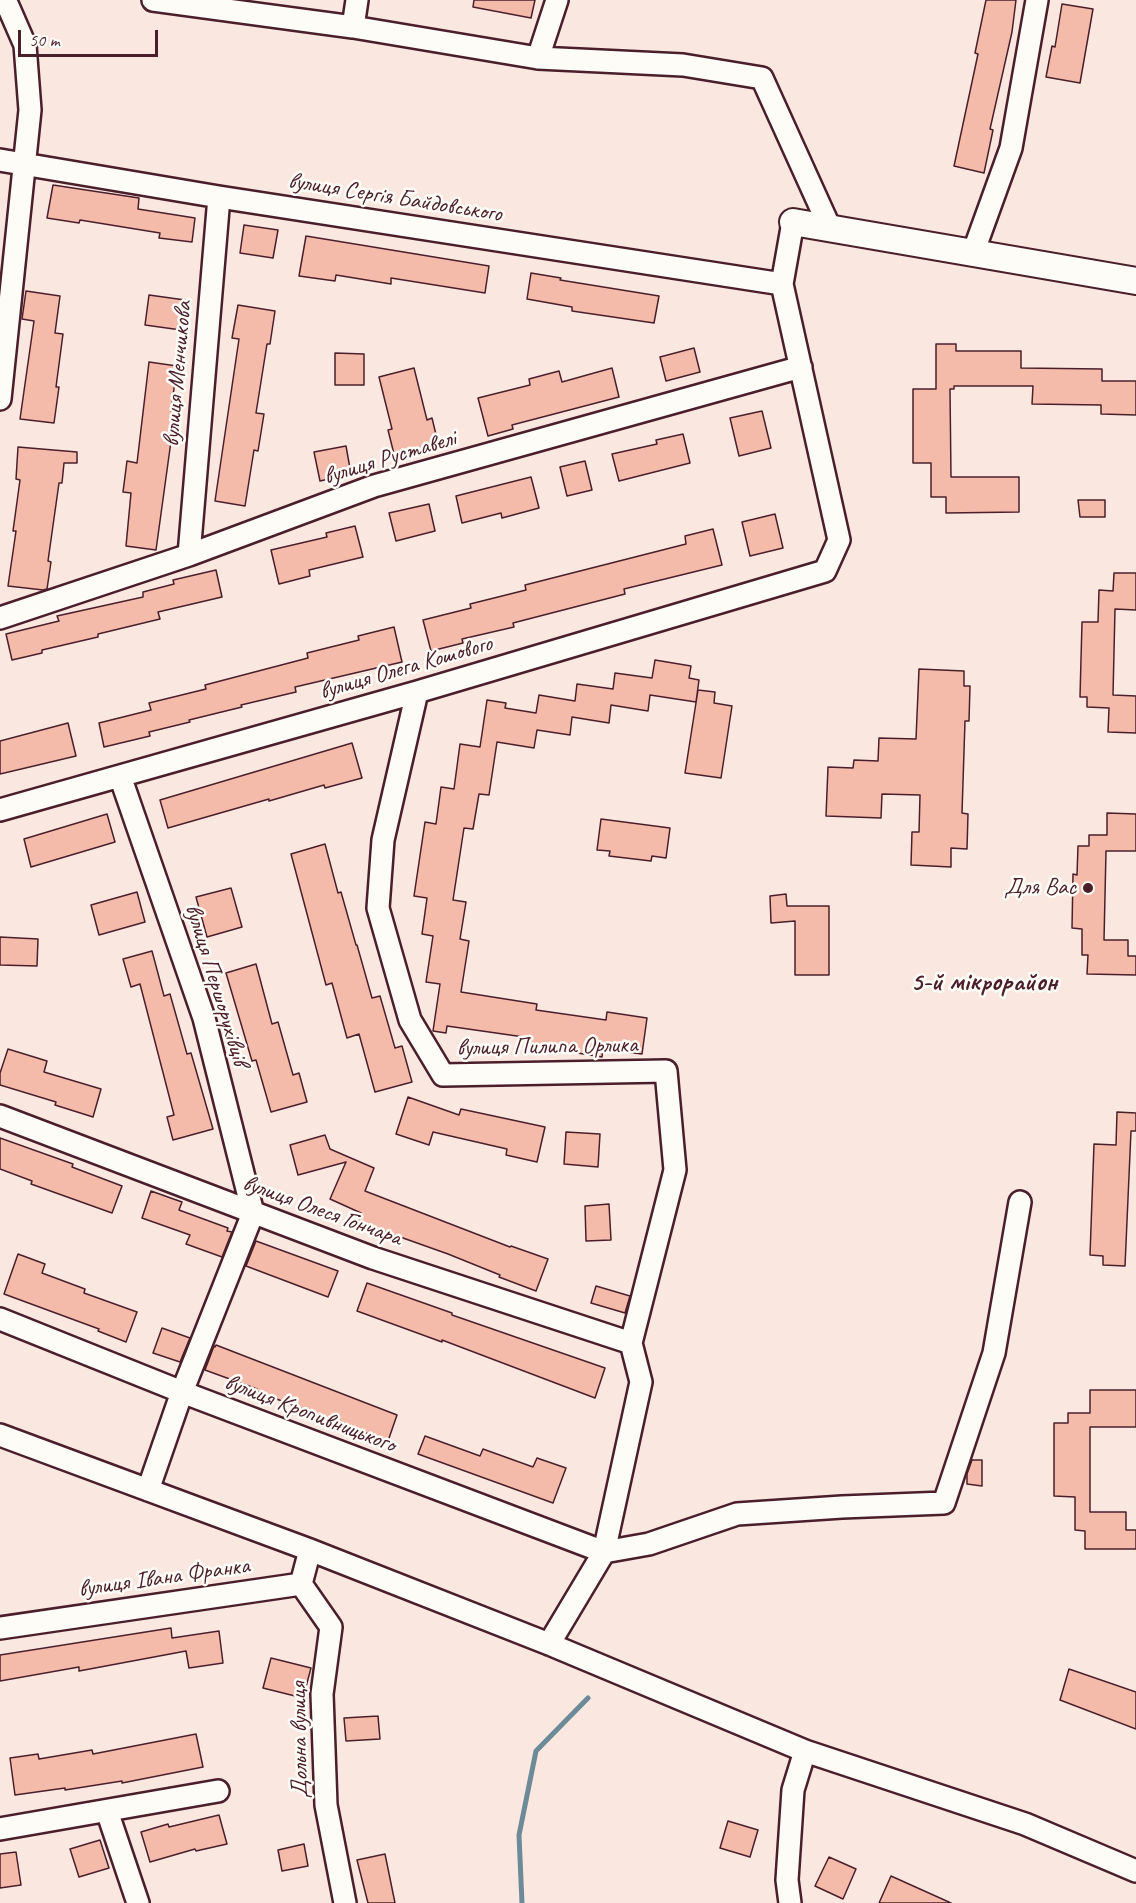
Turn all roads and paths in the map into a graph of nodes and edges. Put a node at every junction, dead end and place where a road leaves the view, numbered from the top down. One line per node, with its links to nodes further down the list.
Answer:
1 (2, 0): 10 (street)
2 (153, 0): 3 (street)
3 (158, 0): 7 (street)
4 (357, 0): 7 (street)
5 (557, 0): 8 (street)
6 (1037, 0): 14 (street)
7 (353, 27): 8 (street)
8 (538, 58): 13 (street)
9 (0, 160): 10 (street, вулиця Сергія Байдовського)
10 (24, 164): 11 (street, вулиця Сергія Байдовського); 18 (street)
11 (219, 197): 16 (street, вулиця Сергія Байдовського); 19 (street, вулиця Менчикова)
12 (793, 222): 13 (street); 16 (street)
13 (830, 228): 14 (street)
14 (973, 253): 15 (street)
15 (1136, 281)
16 (782, 284): 17 (street)
17 (801, 367): 19 (street, вулиця Руставелі); 21 (street, вулиця Олега Кошового)
18 (0, 399)
19 (189, 555): 20 (street, вулиця Руставелі)
20 (0, 618)
21 (417, 692): 22 (street, вулиця Олега Кошового); 28 (street, вулиця Пилипа Орлика)
22 (120, 776): 23 (street, вулиця Олега Кошового); 26 (street, вулиця Першорухівців)
23 (0, 810)
24 (0, 1116): 26 (street, вулиця Олеся Гончара)
25 (1020, 1202): 33 (street)
26 (253, 1213): 28 (street, вулиця Олеся Гончара); 29 (street)
27 (0, 1319): 29 (street, вулиця Кропивницького)
28 (631, 1343): 33 (street)
29 (182, 1392): 31 (street); 33 (street, вулиця Кропивницького)
30 (0, 1435): 31 (street)
31 (148, 1490): 32 (street)
32 (310, 1550): 34 (street); 36 (street)
33 (604, 1552): 36 (street)
34 (301, 1584): 35 (street, вулиця Івана Франка); 43 (street, Дольна вулиця)
35 (0, 1628)
36 (549, 1644): 37 (street)
37 (805, 1751): 41 (street); 44 (street)
38 (218, 1791): 39 (street)
39 (107, 1811): 40 (street); 42 (street)
40 (0, 1829)
41 (1136, 1871)
42 (138, 1903)
43 (345, 1903)
44 (790, 1903)

